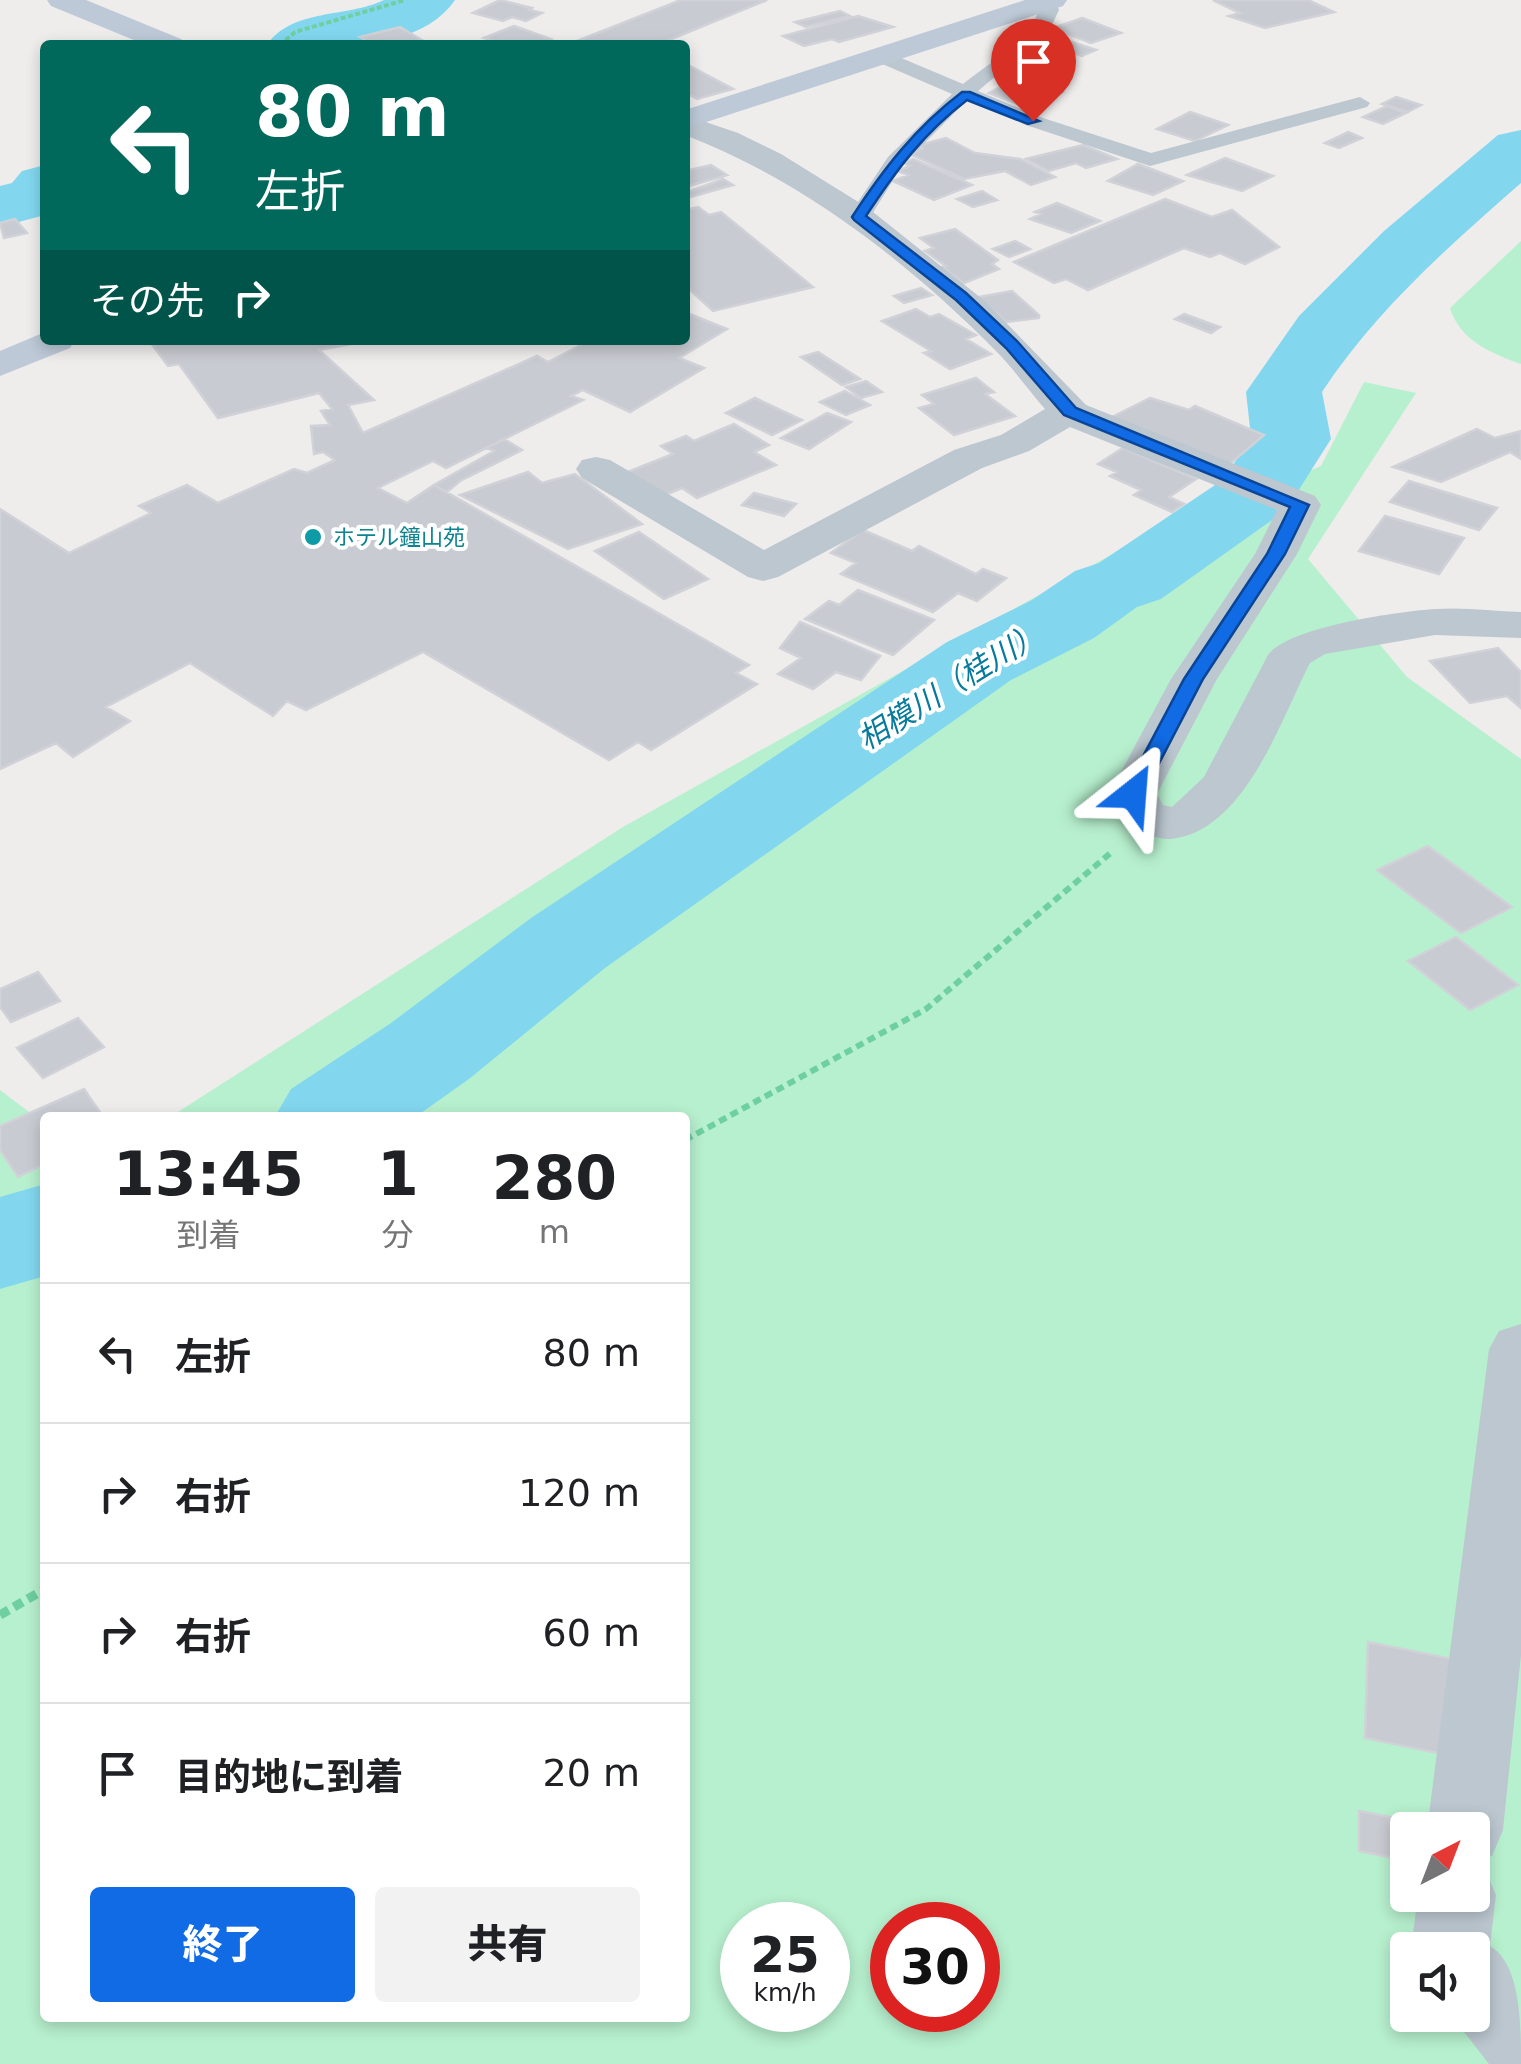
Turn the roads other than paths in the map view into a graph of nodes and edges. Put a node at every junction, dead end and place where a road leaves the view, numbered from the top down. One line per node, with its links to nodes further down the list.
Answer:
1 (61, 0): 3 (street)
2 (1050, 1): 4 (street); 5 (lane)
3 (159, 40)
4 (880, 56): 5 (lane); 7 (street)
5 (966, 94): 6 (lane); 9 (lane)
6 (1360, 102)
7 (690, 120)
8 (690, 124): 9 (street)
9 (859, 217): 12 (street)
10 (46, 345): 11 (street)
11 (0, 365)
12 (1070, 412): 13 (street); 14 (street)
13 (596, 470)
14 (1521, 626)
15 (1521, 1350): 16 (street)
16 (1467, 1812)
17 (1490, 2000): 18 (street)
18 (1521, 2039)

